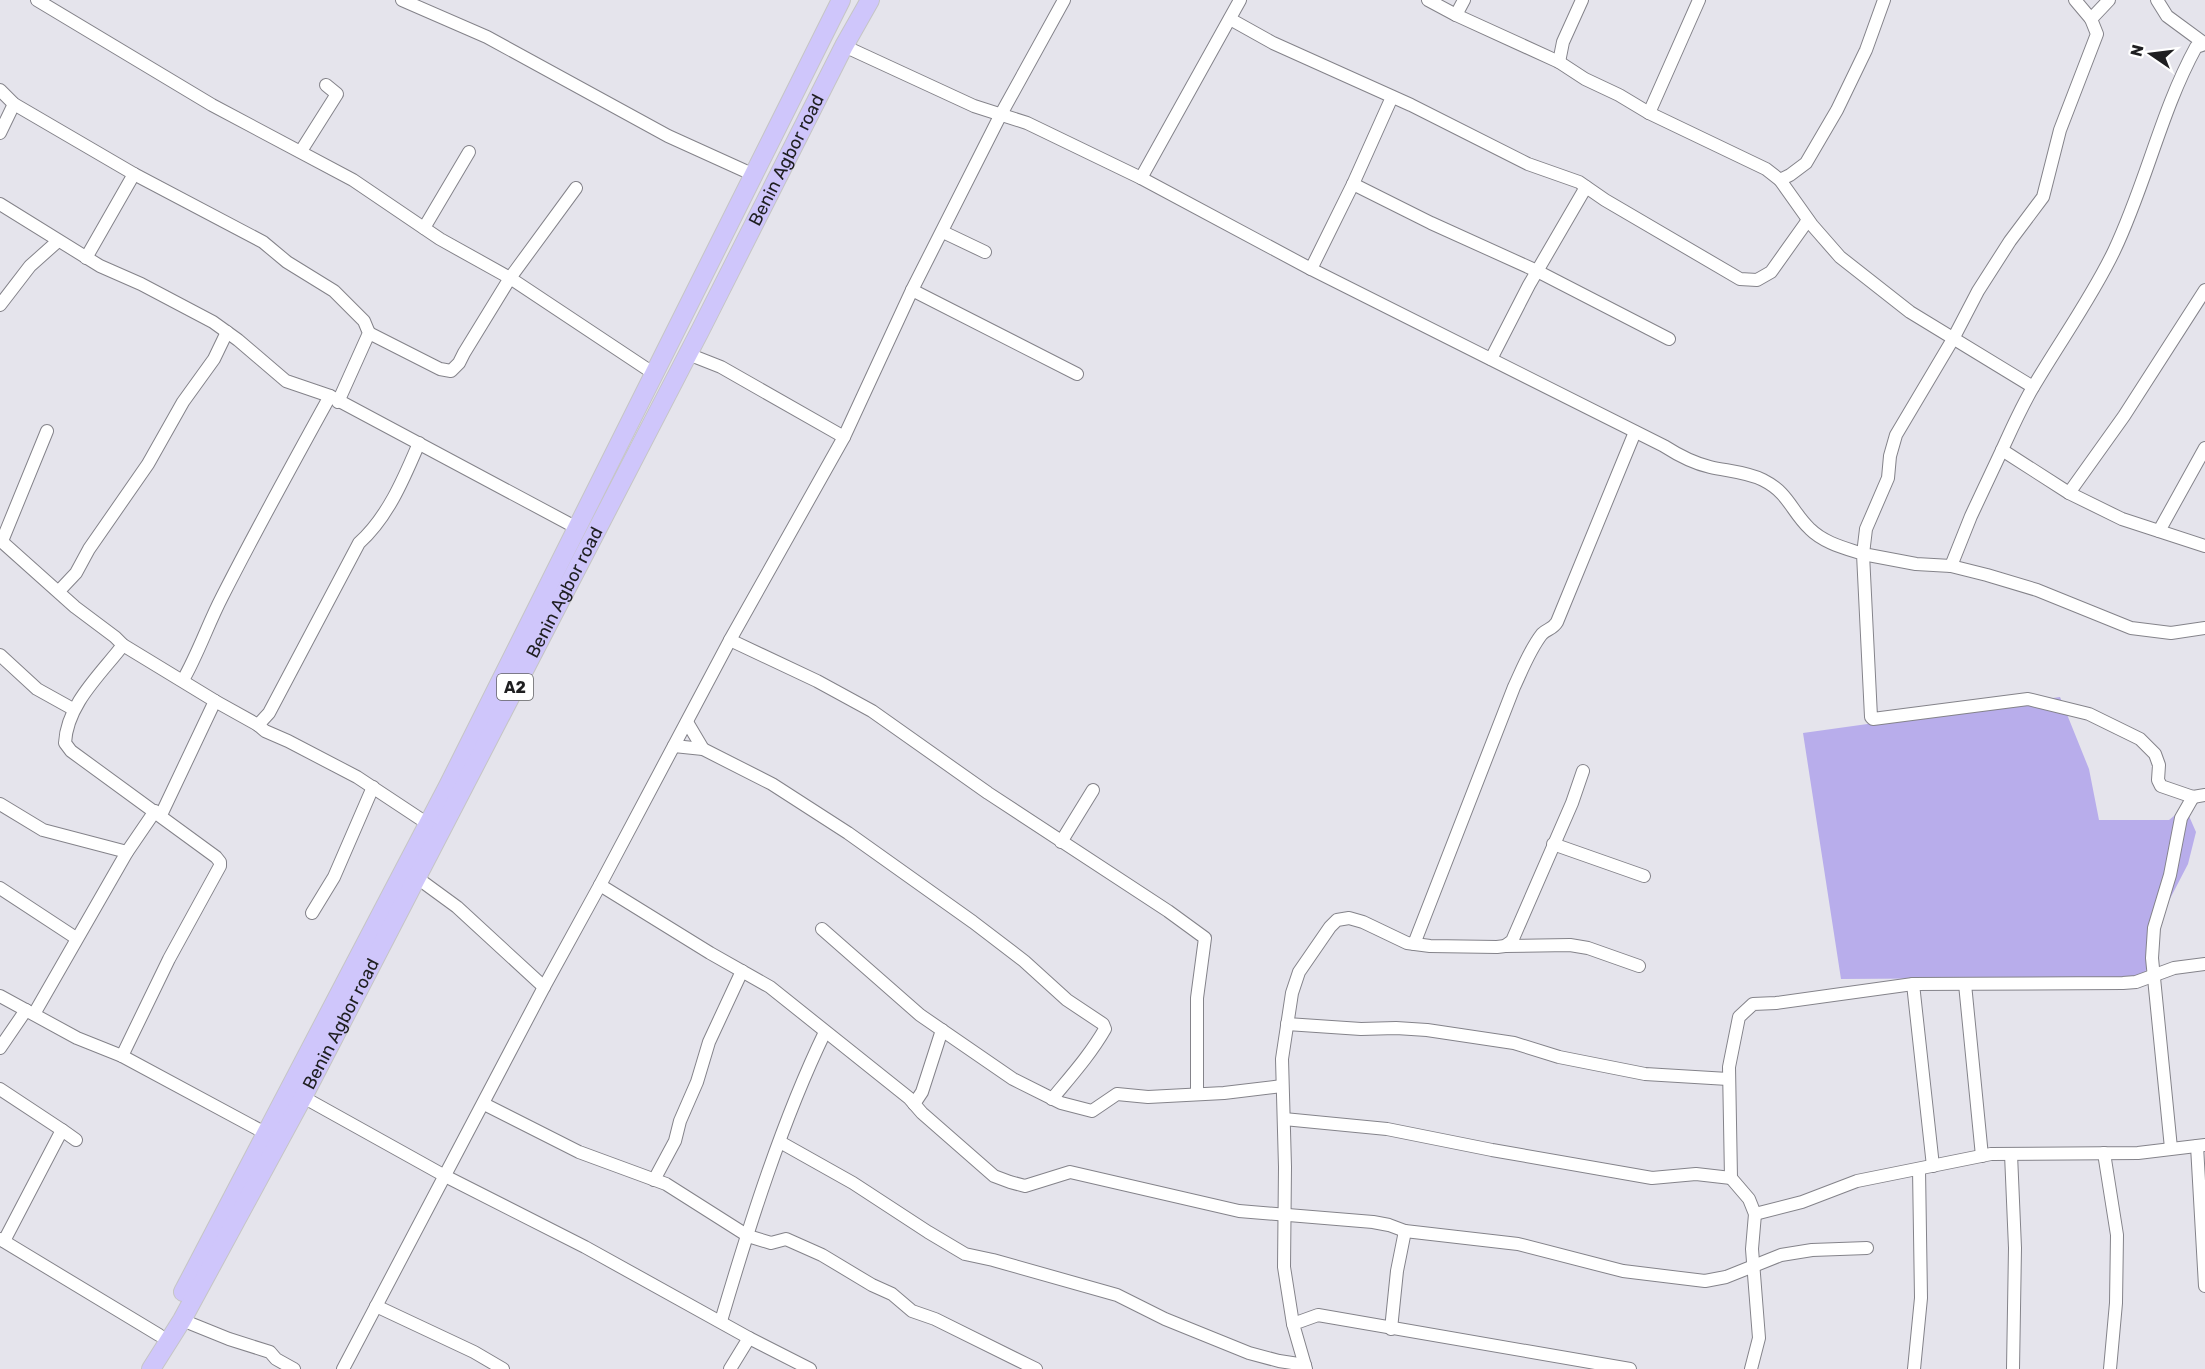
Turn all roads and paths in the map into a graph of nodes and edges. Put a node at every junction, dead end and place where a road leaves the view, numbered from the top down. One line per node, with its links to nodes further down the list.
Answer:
1 (37, 0): 28 (street)
2 (402, 0): 31 (street)
3 (841, 0): 31 (highway, Benin Agbor road / A2)
4 (870, 0): 19 (highway, Benin Agbor road / A2)
5 (1064, 0): 26 (street)
6 (1240, 0): 17 (street)
7 (1428, 0): 15 (street)
8 (1464, 0): 15 (street)
9 (1582, 0): 20 (street)
10 (1699, 0): 25 (street)
11 (1884, 0): 33 (street)
12 (2075, 0): 16 (street)
13 (2109, 0): 16 (street)
14 (2157, 0): 18 (street)
15 (1456, 15): 20 (street)
16 (2091, 19): 53 (street)
17 (1230, 20): 23 (street); 32 (street)
18 (2205, 44): 58 (street)
19 (844, 46): 26 (street); 54 (highway, Benin Agbor road / A2)
20 (1559, 62): 25 (street)
21 (326, 85): 28 (street)
22 (0, 90): 24 (street)
23 (1392, 97): 34 (street); 35 (street)
24 (14, 104): 27 (street); 30 (street)
25 (1649, 113): 33 (street)
26 (1000, 116): 32 (street); 40 (street)
27 (0, 133)
28 (301, 151): 39 (street)
29 (469, 152): 39 (street)
30 (134, 174): 43 (street); 51 (street)
31 (754, 175): 56 (highway, Benin Agbor road / A2)
32 (1141, 178): 44 (street)
33 (1780, 180): 38 (street)
34 (1353, 184): 44 (street); 45 (street)
35 (1586, 187): 38 (street); 45 (street)
36 (576, 188): 46 (street)
37 (0, 204): 41 (street)
38 (1808, 220): 53 (street)
39 (424, 228): 46 (street)
40 (943, 232): 42 (street); 47 (street)
41 (58, 241): 43 (street); 49 (street)
42 (985, 252)
43 (86, 258): 50 (street)
44 (1311, 269): 55 (street)
45 (1537, 271): 52 (street); 55 (street)
46 (510, 278): 51 (street); 56 (street)
47 (912, 290): 57 (street); 62 (street)
48 (2205, 290): 66 (street)
49 (0, 305)
50 (227, 332): 59 (street); 73 (street)
51 (369, 333): 59 (street)
52 (1669, 339)
53 (1953, 339): 58 (street); 71 (street)
54 (688, 354): 62 (street); 91 (highway, Benin Agbor road / A2)
55 (1491, 359): 61 (street)
56 (653, 373): 67 (highway, Benin Agbor road / A2)
57 (1077, 374)
58 (2033, 387): 65 (street)
59 (334, 399): 63 (street); 78 (street)
60 (48, 431): 69 (street)
61 (1635, 432): 71 (street); 102 (street)
62 (844, 437): 75 (street)
63 (419, 443): 67 (street); 82 (street)
64 (2205, 448): 68 (street)
65 (2002, 450): 66 (street); 72 (street)
66 (2069, 493): 68 (street)
67 (577, 528): 91 (highway, Benin Agbor road / A2)
68 (2159, 531): 70 (street)
69 (1, 541): 73 (street)
70 (2205, 546)
71 (1863, 554): 72 (street); 88 (street)
72 (1951, 566): 74 (street)
73 (59, 591): 76 (street)
74 (2205, 628)
75 (730, 640): 81 (street); 92 (street)
76 (123, 645): 78 (street); 80 (street)
77 (0, 655): 80 (street)
78 (183, 680): 79 (street)
79 (215, 701): 82 (street); 90 (street)
80 (74, 709): 90 (street)
81 (687, 722): 83 (street); 84 (street)
82 (258, 725): 86 (street)
83 (674, 746): 84 (street); 97 (street)
84 (703, 749): 123 (street)
85 (1583, 771): 93 (street)
86 (374, 787): 91 (street); 99 (street)
87 (1093, 790): 92 (street)
88 (2199, 796): 107 (street)
89 (0, 804): 94 (street)
90 (158, 813): 94 (street); 117 (street)
91 (435, 826): 96 (highway, Benin Agbor road / A2); 128 (highway, Benin Agbor road / A2)
92 (1061, 842): 121 (street)
93 (1553, 844): 95 (street); 103 (street)
94 (127, 852): 101 (street)
95 (1644, 876)
96 (416, 878): 110 (street); 122 (highway, Benin Agbor road / A2)
97 (600, 885): 106 (street); 110 (street)
98 (0, 888): 101 (street)
99 (312, 913)
100 (822, 928): 114 (street)
101 (76, 938): 112 (street)
102 (1414, 944): 103 (street); 113 (street)
103 (1505, 946): 105 (street)
104 (2205, 964): 107 (street)
105 (1639, 966)
106 (742, 971): 115 (street); 140 (street)
107 (2154, 975): 109 (street); 132 (street)
108 (1913, 984): 109 (street); 118 (street); 136 (street)
109 (1965, 984): 135 (street)
110 (544, 987): 124 (street)
111 (0, 996): 112 (street)
112 (30, 1012): 116 (street); 117 (street)
113 (1287, 1024): 118 (street); 119 (street)
114 (942, 1030): 123 (street); 125 (street)
115 (825, 1032): 125 (street); 130 (street)
116 (0, 1048)
117 (122, 1056): 128 (street)
118 (1728, 1079): 139 (street)
119 (1282, 1086): 121 (street); 126 (street)
120 (0, 1089): 127 (street)
121 (1197, 1094): 123 (street)
122 (303, 1096): 138 (street); 150 (highway, Benin Agbor road / A2)
123 (1052, 1099)
124 (484, 1104): 138 (street); 140 (street)
125 (914, 1104): 141 (street)
126 (1284, 1119): 139 (street); 141 (street)
127 (62, 1130): 129 (street); 145 (street)
128 (267, 1134): 154 (highway, Benin Agbor road / A2)
129 (76, 1140)
130 (780, 1142): 144 (street); 156 (street)
131 (2201, 1146): 132 (street); 148 (street)
132 (2171, 1148): 133 (street)
133 (2104, 1153): 134 (street); 169 (street)
134 (2011, 1154): 135 (street); 168 (street)
135 (1982, 1156): 136 (street)
136 (1933, 1166): 137 (street)
137 (1919, 1169): 142 (street); 167 (street)
138 (445, 1176): 149 (street); 151 (street)
139 (1731, 1178): 142 (street)
140 (654, 1180): 144 (street)
141 (1284, 1214): 143 (street); 152 (street)
142 (1755, 1214): 147 (street)
143 (1406, 1231): 147 (street); 153 (street)
144 (748, 1236): 151 (street); 164 (street)
145 (2, 1240): 154 (street)
146 (1867, 1248): 147 (street)
147 (1753, 1266): 166 (street)
148 (2205, 1286)
149 (376, 1306): 160 (street); 161 (street)
150 (182, 1320): 158 (highway, Benin Agbor road / A2); 159 (street)
151 (721, 1321): 155 (street)
152 (1293, 1324): 153 (street); 156 (street)
153 (1391, 1329): 165 (street)
154 (159, 1335): 157 (highway, Benin Agbor road / A2)
155 (749, 1338): 162 (street); 163 (street)
156 (1306, 1367)
157 (138, 1369)
158 (151, 1369)
159 (294, 1369)
160 (343, 1369)
161 (503, 1369)
162 (730, 1369)
163 (810, 1369)
164 (1036, 1369)
165 (1630, 1369)
166 (1751, 1369)
167 (1914, 1369)
168 (2013, 1369)
169 (2110, 1369)

